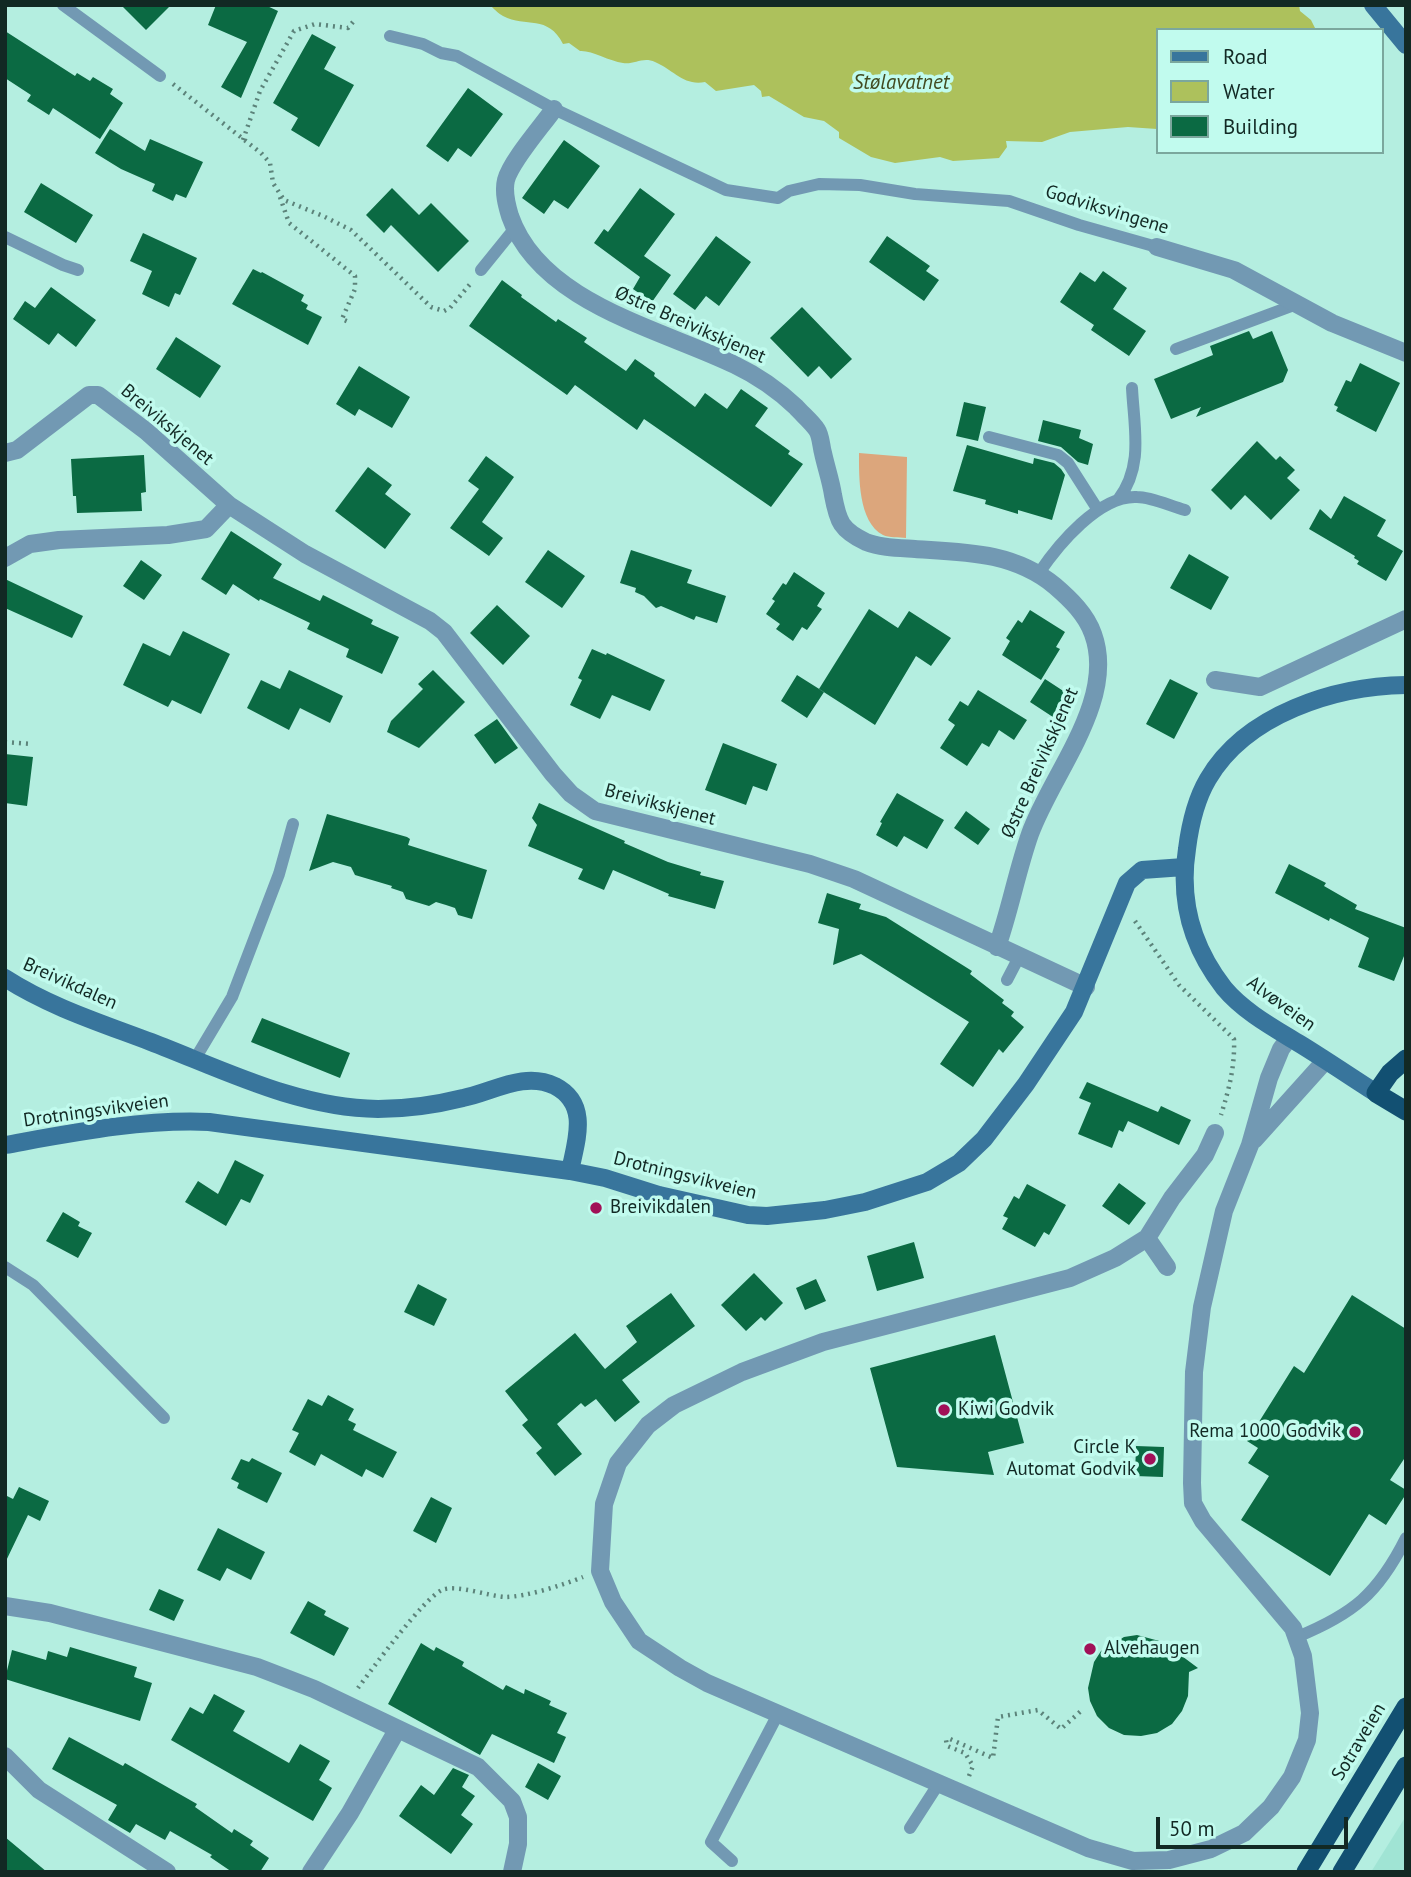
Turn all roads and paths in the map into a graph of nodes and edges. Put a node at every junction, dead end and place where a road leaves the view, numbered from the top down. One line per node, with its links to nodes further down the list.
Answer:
1 (63, 5): 6 (lane)
2 (1373, 5): 5 (main road)
3 (353, 22): 8 (path)
4 (390, 36): 7 (lane)
5 (1406, 45)
6 (160, 76): 8 (path)
7 (554, 108): 10 (street, Østre Breivikskjenet); 12 (lane, Godviksvingene)
8 (243, 140): 9 (path)
9 (280, 196): 14 (path); 16 (path)
10 (514, 229): 14 (lane); 27 (street, Østre Breivikskjenet)
11 (5, 237): 13 (lane)
12 (1157, 247): 15 (street, Godviksvingene)
13 (78, 270)
14 (481, 270)
15 (1297, 304): 17 (lane); 18 (street, Godviksvingene)
16 (351, 323)
17 (1175, 349)
18 (1406, 353)
19 (1132, 388): 22 (lane)
20 (989, 437): 24 (lane)
21 (5, 453): 23 (street, Breivikskjenet)
22 (1118, 500): 24 (lane); 25 (lane)
23 (229, 505): 26 (street); 36 (street, Breivikskjenet)
24 (1098, 510): 27 (lane)
25 (1185, 510)
26 (5, 558)
27 (1040, 573): 36 (street, Østre Breivikskjenet)
28 (1406, 619): 29 (street)
29 (1215, 680)
30 (1406, 685): 34 (main road, Alvøveien)
31 (5, 742): 32 (path)
32 (31, 744)
33 (293, 824): 42 (lane)
34 (1184, 867): 40 (main road, Drotningsvikveien); 41 (main road, Alvøveien)
35 (1132, 916): 47 (path)
36 (997, 947): 37 (street, Breivikskjenet)
37 (1019, 957): 39 (lane); 40 (street, Breivikskjenet)
38 (5, 978): 42 (main road, Breivikdalen)
39 (1007, 980)
40 (1086, 988): 50 (main road, Drotningsvikveien)
41 (1289, 1038): 44 (main road, Alvøveien); 49 (street)
42 (195, 1059): 50 (main road, Breivikdalen)
43 (1406, 1059): 45 (highway)
44 (1325, 1061): 45 (main road, Alvøveien); 49 (street)
45 (1376, 1093): 46 (highway)
46 (1406, 1111)
47 (1215, 1133): 51 (street)
48 (5, 1145): 50 (main road, Drotningsvikveien)
49 (1250, 1145): 58 (street)
50 (570, 1171)
51 (1147, 1238): 53 (street); 56 (street)
52 (5, 1267): 54 (lane)
53 (1167, 1267)
54 (164, 1418)
55 (1406, 1538): 58 (lane)
56 (600, 1571): 59 (path); 62 (street)
57 (5, 1605): 59 (street)
58 (1297, 1637): 67 (street)
59 (345, 1705): 63 (street)
60 (1406, 1707): 73 (highway, Sotraveien)
61 (1082, 1710): 67 (path)
62 (778, 1714): 66 (street); 69 (lane)
63 (397, 1730): 71 (street); 72 (street)
64 (5, 1756): 70 (street)
65 (1406, 1766): 74 (highway)
66 (939, 1783): 67 (street); 68 (lane)
67 (963, 1794)
68 (910, 1828)
69 (732, 1861)
70 (167, 1872)
71 (311, 1872)
72 (512, 1872)
73 (1306, 1872)
74 (1342, 1872)

